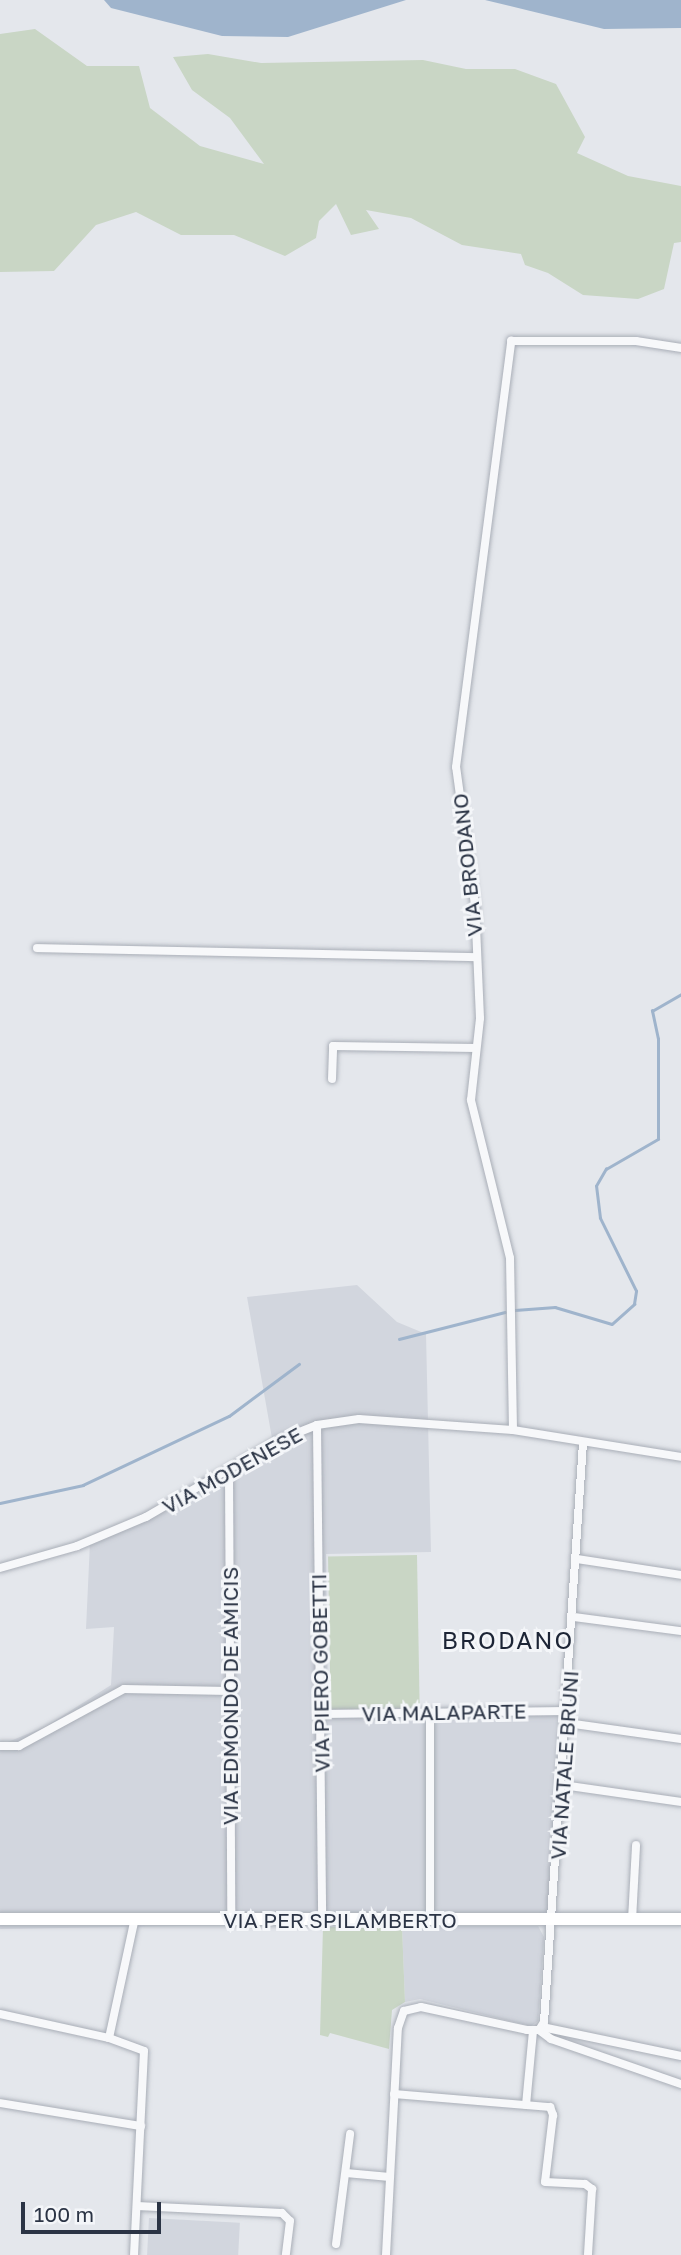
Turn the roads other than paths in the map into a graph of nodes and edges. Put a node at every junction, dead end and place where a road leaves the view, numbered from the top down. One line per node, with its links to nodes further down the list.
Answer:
1 (681, 348): 3 (street, VIA BRODANO)
2 (37, 948): 3 (street)
3 (476, 957): 4 (street, VIA BRODANO)
4 (476, 1048): 5 (street); 7 (street, VIA BRODANO)
5 (332, 1079)
6 (317, 1425): 7 (street, VIA MODENESE); 10 (street, VIA MODENESE); 19 (street, VIA PIERO GOBETTI)
7 (513, 1430): 8 (street, VIA MODENESE)
8 (583, 1442): 9 (street, VIA MODENESE); 11 (street, VIA NATALE BRUNI)
9 (681, 1457)
10 (229, 1471): 12 (street, VIA MODENESE); 16 (street, VIA EDMONDO DE AMICIS)
11 (577, 1559): 13 (street); 14 (street, VIA NATALE BRUNI)
12 (0, 1568)
13 (681, 1575)
14 (574, 1617): 15 (street); 17 (street, VIA NATALE BRUNI)
15 (681, 1631)
16 (229, 1690): 22 (street); 29 (street, VIA EDMONDO DE AMICIS)
17 (567, 1711): 18 (street, VIA MALAPARTE); 20 (street, VIA NATALE BRUNI)
18 (430, 1713): 19 (street, VIA MALAPARTE); 30 (street)
19 (321, 1714): 33 (street, VIA PIERO GOBETTI)
20 (567, 1723): 21 (street); 23 (street, VIA NATALE BRUNI)
21 (681, 1739)
22 (0, 1746)
23 (563, 1785): 24 (street); 31 (street, VIA NATALE BRUNI)
24 (681, 1802)
25 (636, 1845): 32 (street)
26 (135, 1918): 27 (main road, VIA PER SPILAMBERTO); 29 (main road, VIA PER SPILAMBERTO); 36 (street)
27 (0, 1919)
28 (681, 1919): 32 (main road, VIA PER SPILAMBERTO)
29 (231, 1920): 33 (main road, VIA PER SPILAMBERTO)
30 (430, 1920): 31 (main road, VIA PER SPILAMBERTO); 33 (main road, VIA PER SPILAMBERTO)
31 (553, 1920): 32 (main road, VIA PER SPILAMBERTO); 35 (street, VIA NATALE BRUNI)
32 (632, 1920)
33 (322, 1922)
34 (0, 2014): 36 (street)
35 (538, 2029): 37 (street); 38 (street); 39 (street); 41 (street, VIA NATALE BRUNI)
36 (110, 2038): 42 (street)
37 (681, 2056)
38 (681, 2084)
39 (394, 2094): 41 (street); 45 (street)
40 (0, 2103): 42 (street)
41 (526, 2105): 51 (street)
42 (141, 2126): 46 (street)
43 (350, 2133): 44 (street)
44 (345, 2173): 45 (street); 47 (street)
45 (390, 2177): 50 (street)
46 (137, 2206): 48 (street); 49 (street)
47 (336, 2244)
48 (134, 2255)
49 (286, 2255)
50 (386, 2255)
51 (589, 2255)

